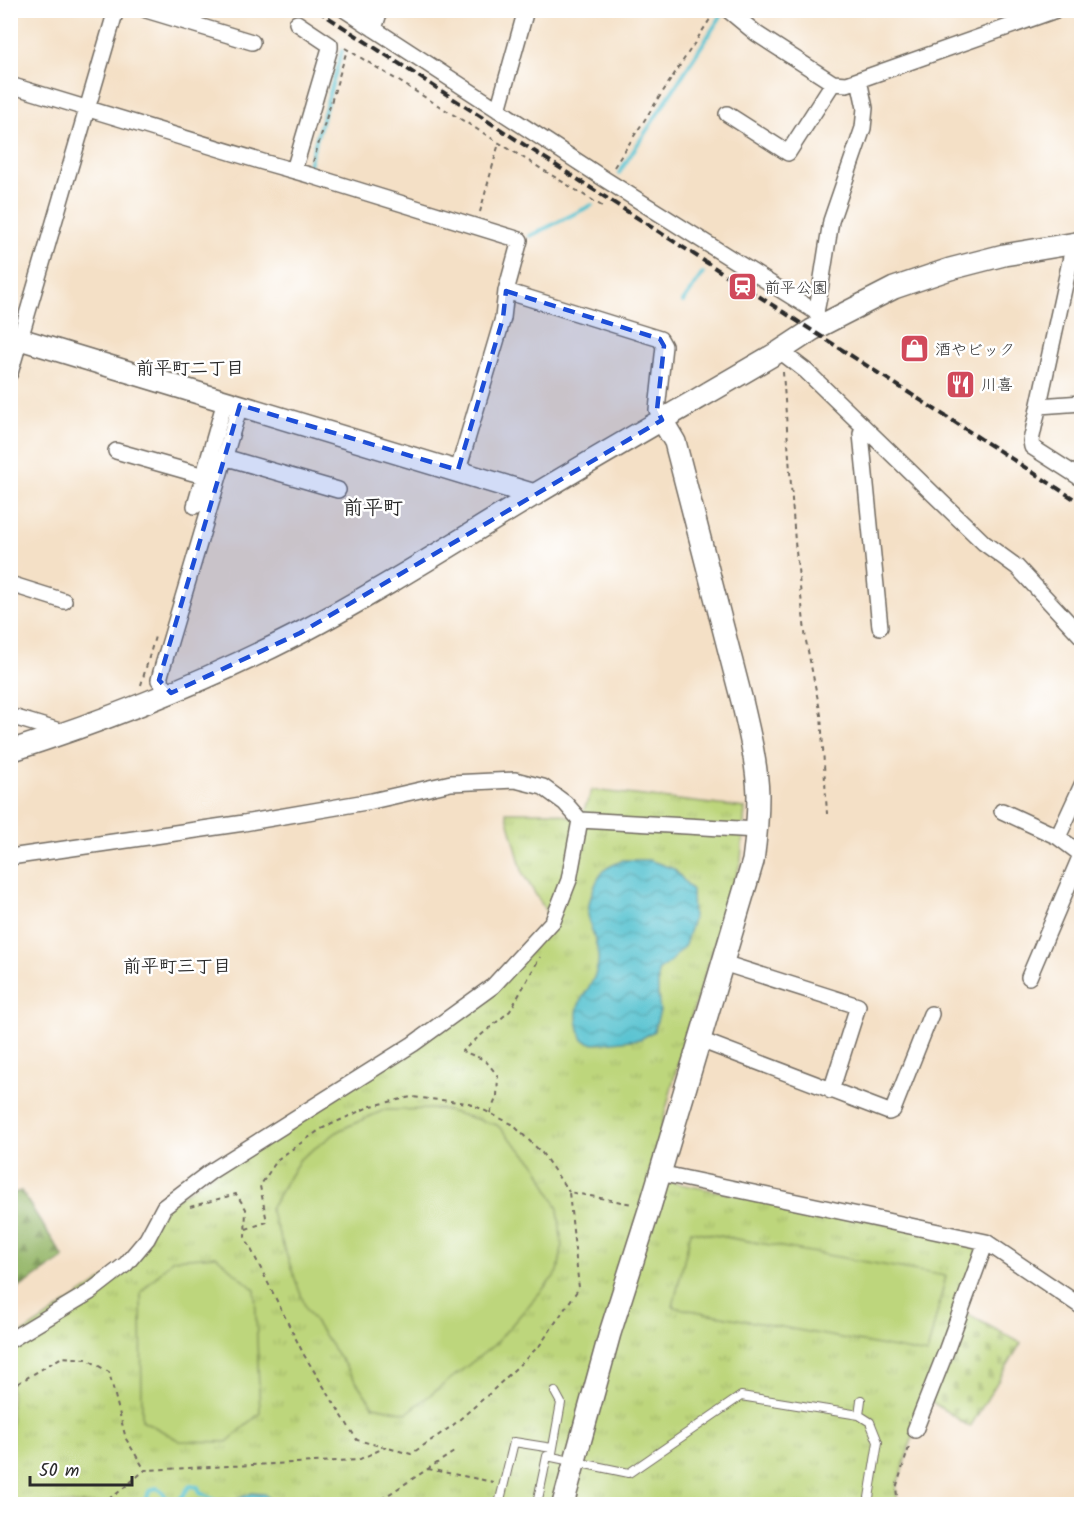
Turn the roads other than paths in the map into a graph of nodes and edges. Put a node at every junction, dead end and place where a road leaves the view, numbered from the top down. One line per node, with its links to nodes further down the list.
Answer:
1 (116, 10): 14 (street)
2 (146, 10): 10 (street)
3 (345, 10): 9 (street)
4 (380, 10): 9 (street)
5 (526, 10): 15 (street)
6 (728, 10): 12 (street)
7 (1056, 10): 11 (street)
8 (297, 23): 17 (street)
9 (374, 29): 15 (street)
10 (252, 42)
11 (859, 80): 12 (street); 20 (street)
12 (832, 83): 16 (street)
13 (10, 85): 14 (street)
14 (88, 109): 17 (street); 21 (street)
15 (498, 110): 20 (street)
16 (727, 114)
17 (294, 170): 19 (street)
18 (1078, 243): 20 (street); 26 (street)
19 (506, 291): 27 (street); 31 (street)
20 (820, 318): 22 (street)
21 (15, 338): 23 (street); 24 (street)
22 (782, 360): 27 (street); 28 (street)
23 (10, 373)
24 (232, 403): 30 (street); 31 (street); 32 (street)
25 (1082, 403): 26 (street)
26 (1039, 406): 33 (street)
27 (662, 420): 35 (street); 48 (street)
28 (863, 426): 39 (street); 40 (street)
29 (116, 451): 32 (street)
30 (224, 457): 34 (street); 41 (street)
31 (458, 470): 35 (street)
32 (204, 476): 36 (street)
33 (1082, 479)
34 (338, 490)
35 (536, 495): 41 (street)
36 (195, 506)
37 (10, 584): 38 (street)
38 (64, 601)
39 (880, 627)
40 (1082, 637)
41 (171, 693): 43 (street)
42 (10, 716): 43 (street)
43 (66, 733): 44 (street)
44 (10, 750)
45 (1082, 785): 49 (street)
46 (1002, 811): 49 (street)
47 (580, 820): 48 (street); 51 (street); 60 (street)
48 (757, 830): 52 (street)
49 (1058, 837): 50 (street)
50 (1081, 855): 53 (street)
51 (10, 857)
52 (723, 963): 55 (street); 56 (street)
53 (1029, 977)
54 (931, 1014): 56 (street)
55 (700, 1040): 56 (street); 57 (street)
56 (831, 1091)
57 (659, 1173): 58 (street); 66 (street)
58 (986, 1242): 59 (street); 64 (street)
59 (1082, 1307)
60 (10, 1340)
61 (555, 1392): 65 (lane)
62 (861, 1400): 63 (lane)
63 (859, 1415): 66 (lane); 70 (lane)
64 (915, 1430)
65 (552, 1453): 66 (lane); 67 (lane); 68 (lane)
66 (574, 1463): 69 (street)
67 (499, 1504)
68 (537, 1504)
69 (563, 1504)
70 (868, 1504)

